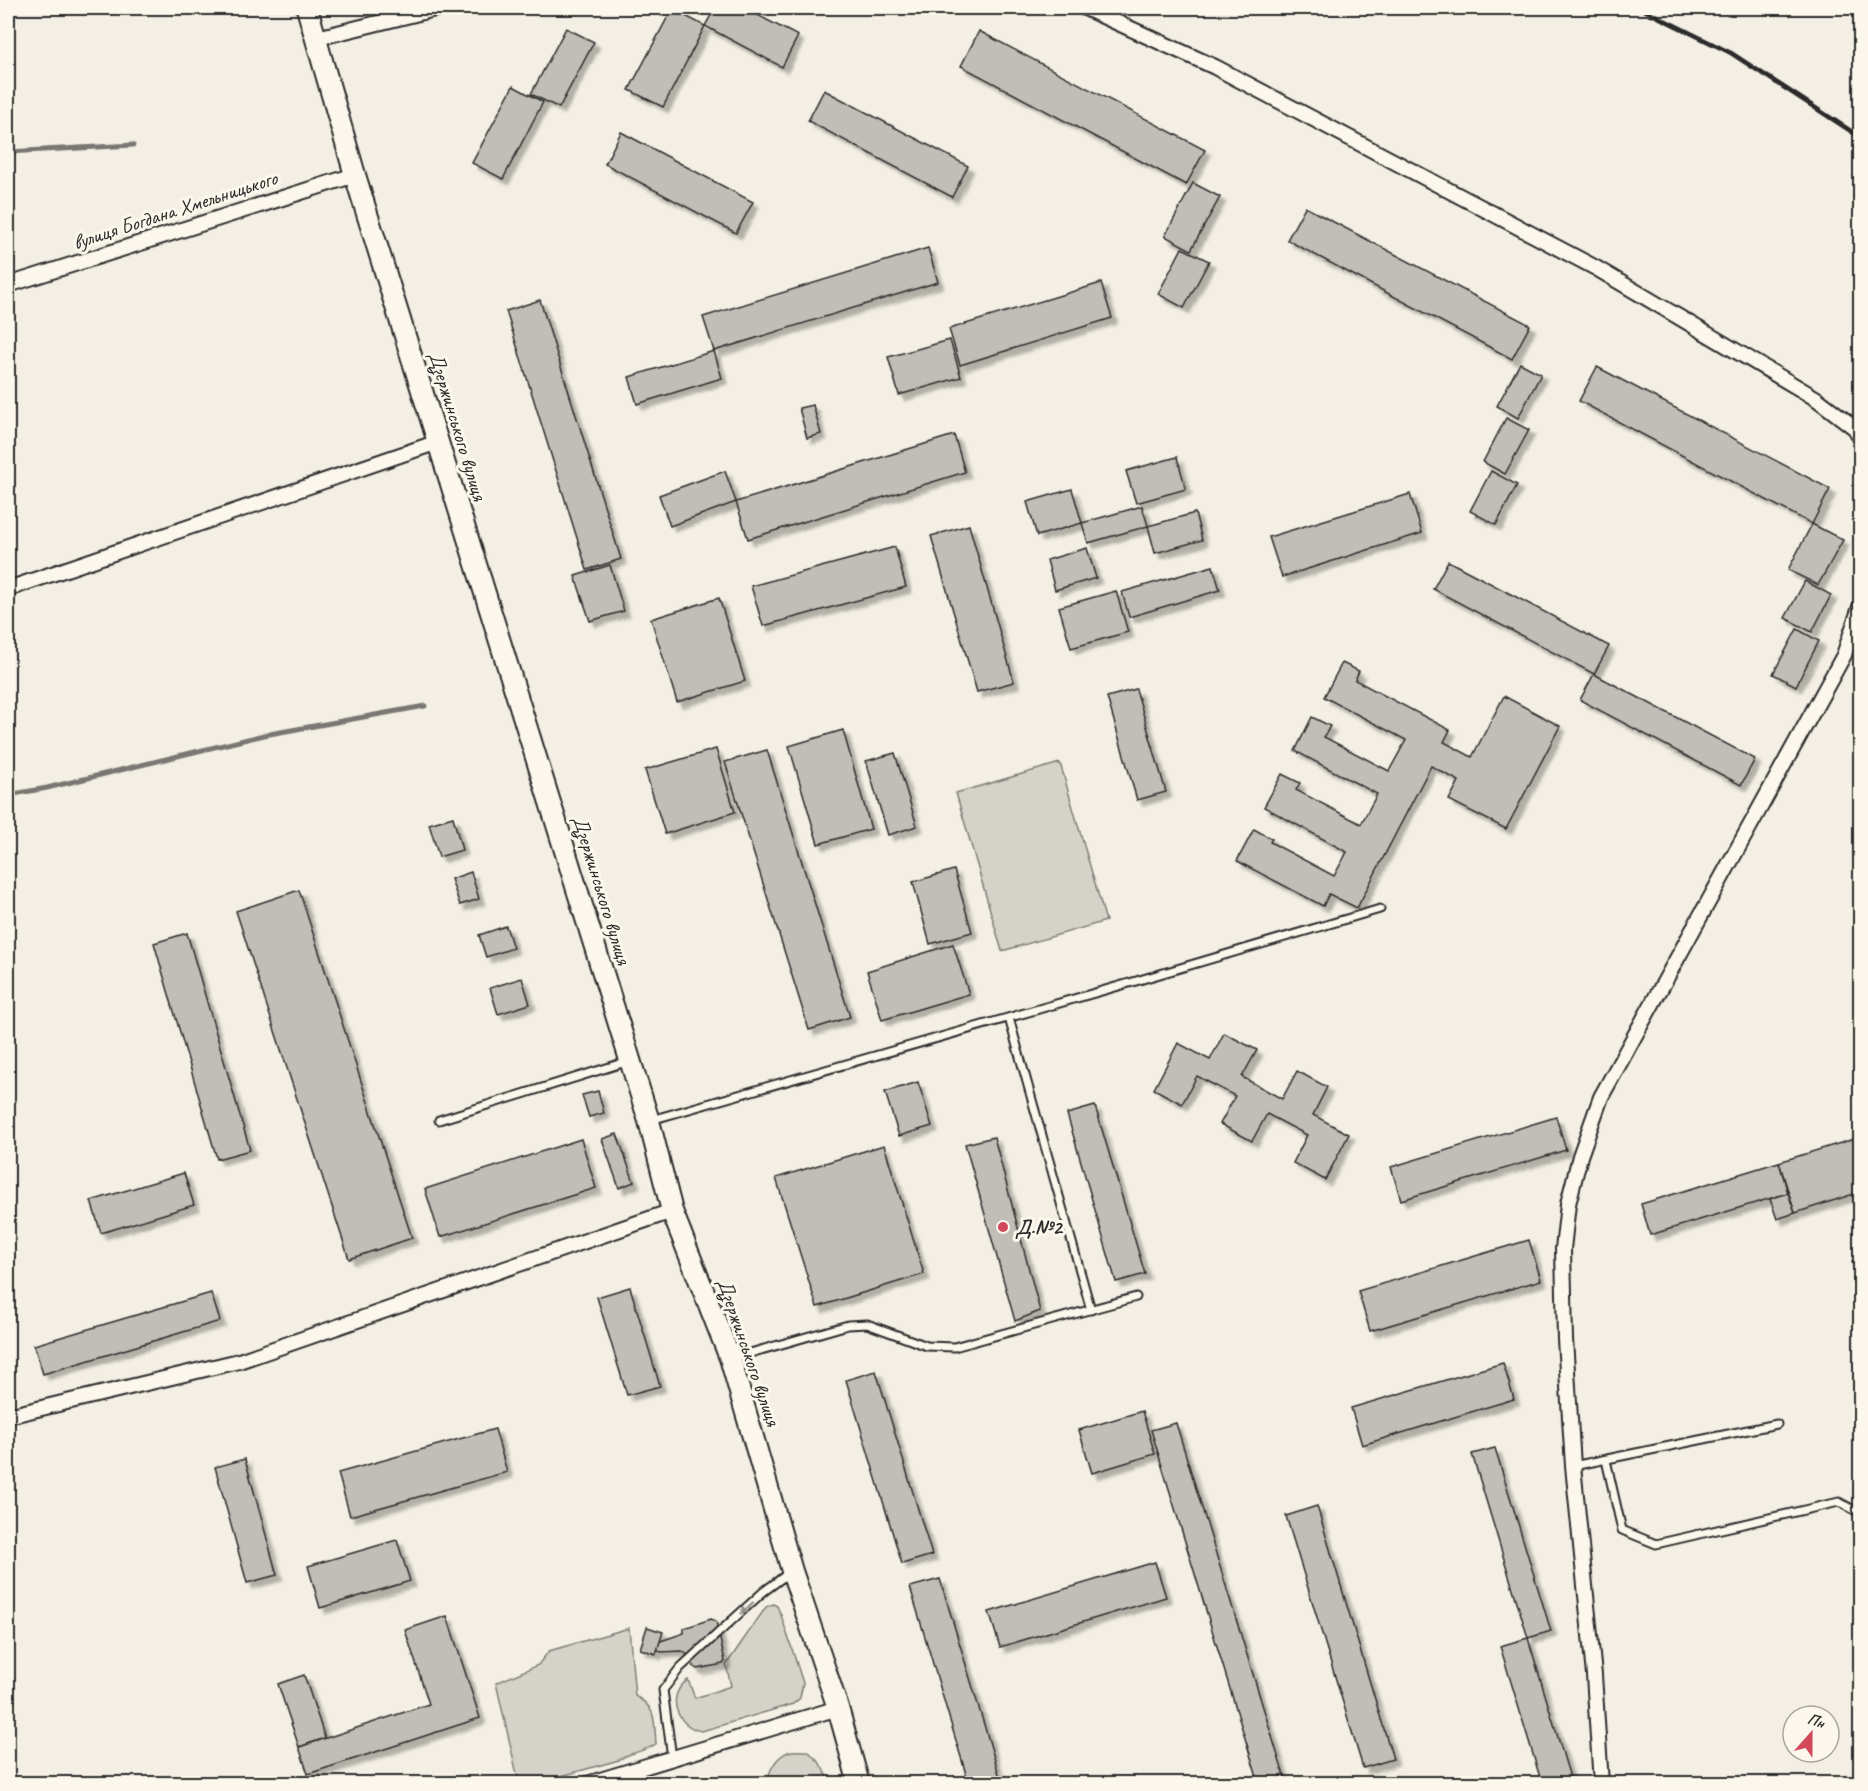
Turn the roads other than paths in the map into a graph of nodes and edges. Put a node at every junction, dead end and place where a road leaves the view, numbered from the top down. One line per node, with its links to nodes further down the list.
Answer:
1 (308, 8): 4 (main road, Дзержинського вулиця)
2 (439, 8): 4 (street)
3 (1084, 8): 7 (street)
4 (317, 38): 5 (main road, Дзержинського вулиця)
5 (355, 175): 6 (street, вулиця Богдана Хмельницького); 8 (main road, Дзержинського вулиця)
6 (8, 285)
7 (1860, 437)
8 (438, 442): 9 (street); 13 (main road, Дзержинського вулиця)
9 (8, 589)
10 (1860, 607): 23 (street)
11 (1380, 909): 12 (lane)
12 (1009, 1018): 15 (lane); 18 (lane)
13 (629, 1061): 14 (lane); 15 (main road, Дзержинського вулиця)
14 (439, 1120)
15 (649, 1121): 16 (main road, Дзержинського вулиця)
16 (672, 1211): 19 (main road, Дзержинського вулиця); 20 (street)
17 (1136, 1297): 18 (lane)
18 (1091, 1310): 19 (lane)
19 (730, 1358): 25 (main road, Дзержинського вулиця)
20 (8, 1416)
21 (1777, 1424): 22 (lane)
22 (1606, 1460): 23 (lane); 24 (lane)
23 (1573, 1466): 30 (street)
24 (1860, 1513)
25 (792, 1571): 26 (main road, Дзержинського вулиця); 27 (lane, one-way to 27)
26 (838, 1708): 27 (street); 29 (main road, Дзержинського вулиця)
27 (672, 1758): 28 (street)
28 (587, 1784)
29 (859, 1784)
30 (1601, 1784)

